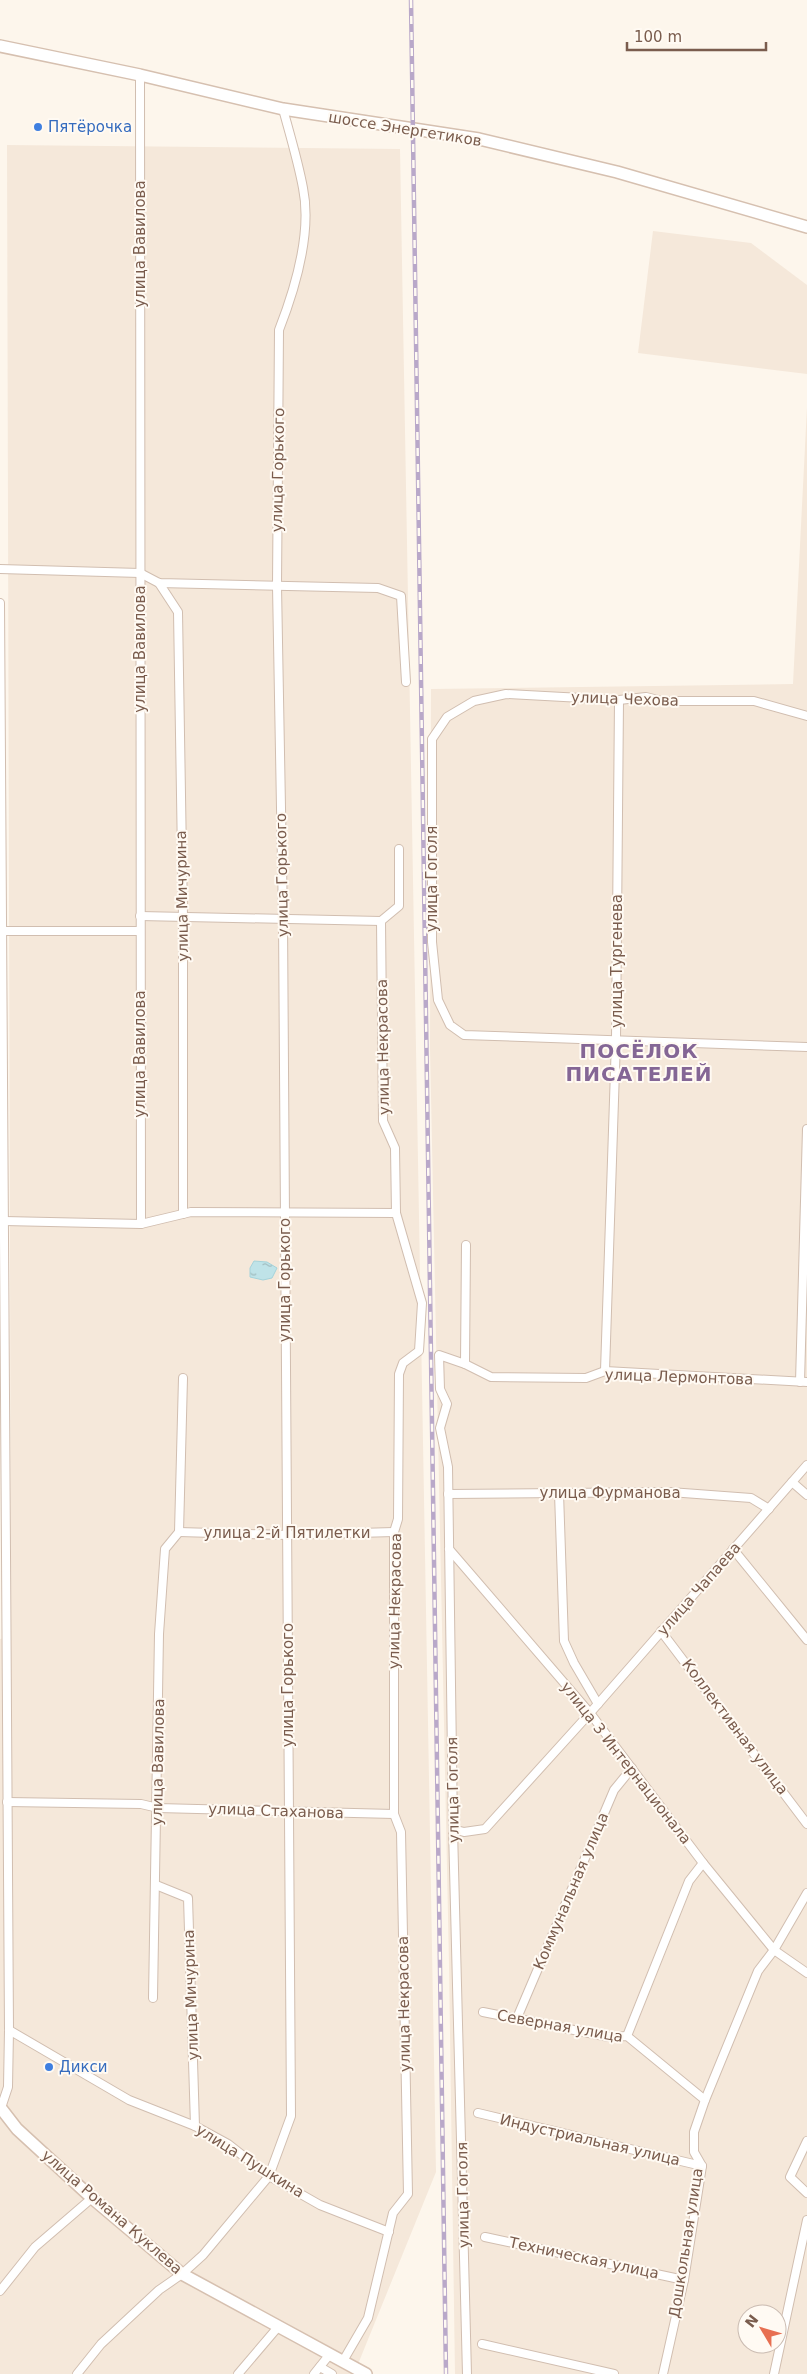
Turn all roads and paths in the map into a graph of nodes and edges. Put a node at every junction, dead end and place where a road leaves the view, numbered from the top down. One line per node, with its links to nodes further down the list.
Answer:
1 (0, 46): 2 (main road, шоссе Энергетиков)
2 (140, 75): 3 (main road, шоссе Энергетиков); 6 (street, улица Вавилова)
3 (283, 110): 4 (main road, шоссе Энергетиков); 8 (street, улица Горького)
4 (807, 228)
5 (0, 570): 6 (street)
6 (140, 573): 7 (street); 16 (street, улица Вавилова)
7 (159, 583): 8 (street); 17 (street, улица Мичурина)
8 (277, 586): 10 (street); 18 (street, улица Горького)
9 (0, 603): 11 (street)
10 (406, 682)
11 (0, 685): 20 (street)
12 (619, 700): 13 (street, улица Чехова); 14 (street, улица Чехова); 22 (street, улица Тургенева)
13 (807, 716)
14 (447, 717): 22 (street, улица Гоголя)
15 (399, 849): 19 (street)
16 (140, 916): 17 (street); 21 (street, улица Вавилова)
17 (183, 917): 18 (street); 27 (street, улица Мичурина)
18 (283, 919): 19 (street); 25 (street, улица Горького)
19 (381, 921): 26 (street, улица Некрасова)
20 (2, 931): 21 (street); 28 (street)
21 (140, 931): 29 (street, улица Вавилова)
22 (616, 1040): 23 (street); 32 (street, улица Тургенева)
23 (807, 1047)
24 (807, 1129): 34 (street)
25 (285, 1212): 26 (street); 27 (street); 43 (street, улица Горького)
26 (396, 1213): 42 (street, улица Некрасова)
27 (183, 1214): 29 (street)
28 (4, 1221): 29 (street); 51 (street)
29 (140, 1224)
30 (466, 1246): 31 (street)
31 (465, 1364): 32 (street, улица Лермонтова); 38 (street, улица Гоголя)
32 (605, 1371): 34 (street, улица Лермонтова)
33 (182, 1378): 41 (street)
34 (804, 1382)
35 (807, 1465): 36 (street, улица Чапаева)
36 (792, 1482): 39 (street); 40 (street, улица Чапаева)
37 (559, 1493): 38 (street, улица Фурманова); 40 (street, улица Фурманова); 48 (street)
38 (448, 1494): 44 (street, улица Гоголя)
39 (807, 1496)
40 (769, 1510): 45 (street, улица Чапаева)
41 (179, 1532): 43 (street, улица 2-й Пятилетки); 52 (street, улица Вавилова)
42 (394, 1532): 43 (street, улица 2-й Пятилетки); 54 (street, улица Некрасова)
43 (287, 1535): 53 (street, улица Горького)
44 (449, 1549): 49 (street, улица 3 Интернационала); 56 (street, улица Гоголя)
45 (733, 1549): 46 (street, улица Чапаева); 47 (street)
46 (661, 1631): 48 (street, улица Чапаева); 55 (street, Коллективная улица)
47 (807, 1640)
48 (598, 1704): 49 (street, улица Чапаева)
49 (590, 1713): 50 (street, улица 3 Интернационала); 56 (street, улица Чапаева)
50 (632, 1768): 57 (street, улица 3 Интернационала); 64 (street, Коммунальная улица)
51 (7, 1802): 52 (street, улица Стаханова); 65 (street)
52 (158, 1808): 53 (street, улица Стаханова); 58 (street, улица Вавилова)
53 (289, 1811): 54 (street, улица Стаханова); 73 (street, улица Горького)
54 (394, 1814): 77 (street, улица Некрасова)
55 (807, 1824)
56 (453, 1829): 92 (street, улица Гоголя)
57 (703, 1863): 60 (street, улица 3 Интернационала); 66 (street)
58 (156, 1885): 62 (street, улица Вавилова); 70 (street, улица Мичурина)
59 (807, 1893): 60 (street, Дошкольная улица)
60 (774, 1950): 61 (street, улица 3 Интернационала); 67 (street, Дошкольная улица)
61 (807, 1973)
62 (153, 1998)
63 (483, 2012): 64 (street, Северная улица)
64 (517, 2018): 66 (street, Северная улица)
65 (8, 2030): 68 (street); 70 (street, улица Пушкина)
66 (627, 2036): 67 (street, Северная улица)
67 (705, 2100): 72 (street, Дошкольная улица)
68 (1, 2109): 75 (main road, улица Романа Куклева)
69 (478, 2113): 72 (street, Индустриальная улица)
70 (195, 2126): 73 (street, улица Пушкина)
71 (807, 2141): 74 (street)
72 (702, 2166): 80 (street, Дошкольная улица)
73 (269, 2176): 77 (street, улица Пушкина); 79 (street, улица Горького)
74 (807, 2193)
75 (92, 2198): 79 (main road, улица Романа Куклева); 81 (street)
76 (807, 2220): 95 (street)
77 (389, 2232): 85 (street, улица Некрасова)
78 (485, 2237): 80 (street, Техническая улица)
79 (182, 2274): 82 (main road, улица Романа Куклева); 87 (street, улица Горького)
80 (684, 2280): 94 (street, Дошкольная улица)
81 (0, 2291)
82 (278, 2327): 84 (main road, улица Романа Куклева); 88 (street)
83 (482, 2344): 93 (street)
84 (330, 2354): 85 (main road, улица Романа Куклева); 86 (street)
85 (343, 2360): 91 (main road, улица Романа Куклева)
86 (320, 2367): 89 (street); 90 (street)
87 (77, 2374)
88 (238, 2374)
89 (314, 2374)
90 (332, 2374)
91 (366, 2374)
92 (467, 2374)
93 (614, 2374)
94 (663, 2374)
95 (774, 2374)

